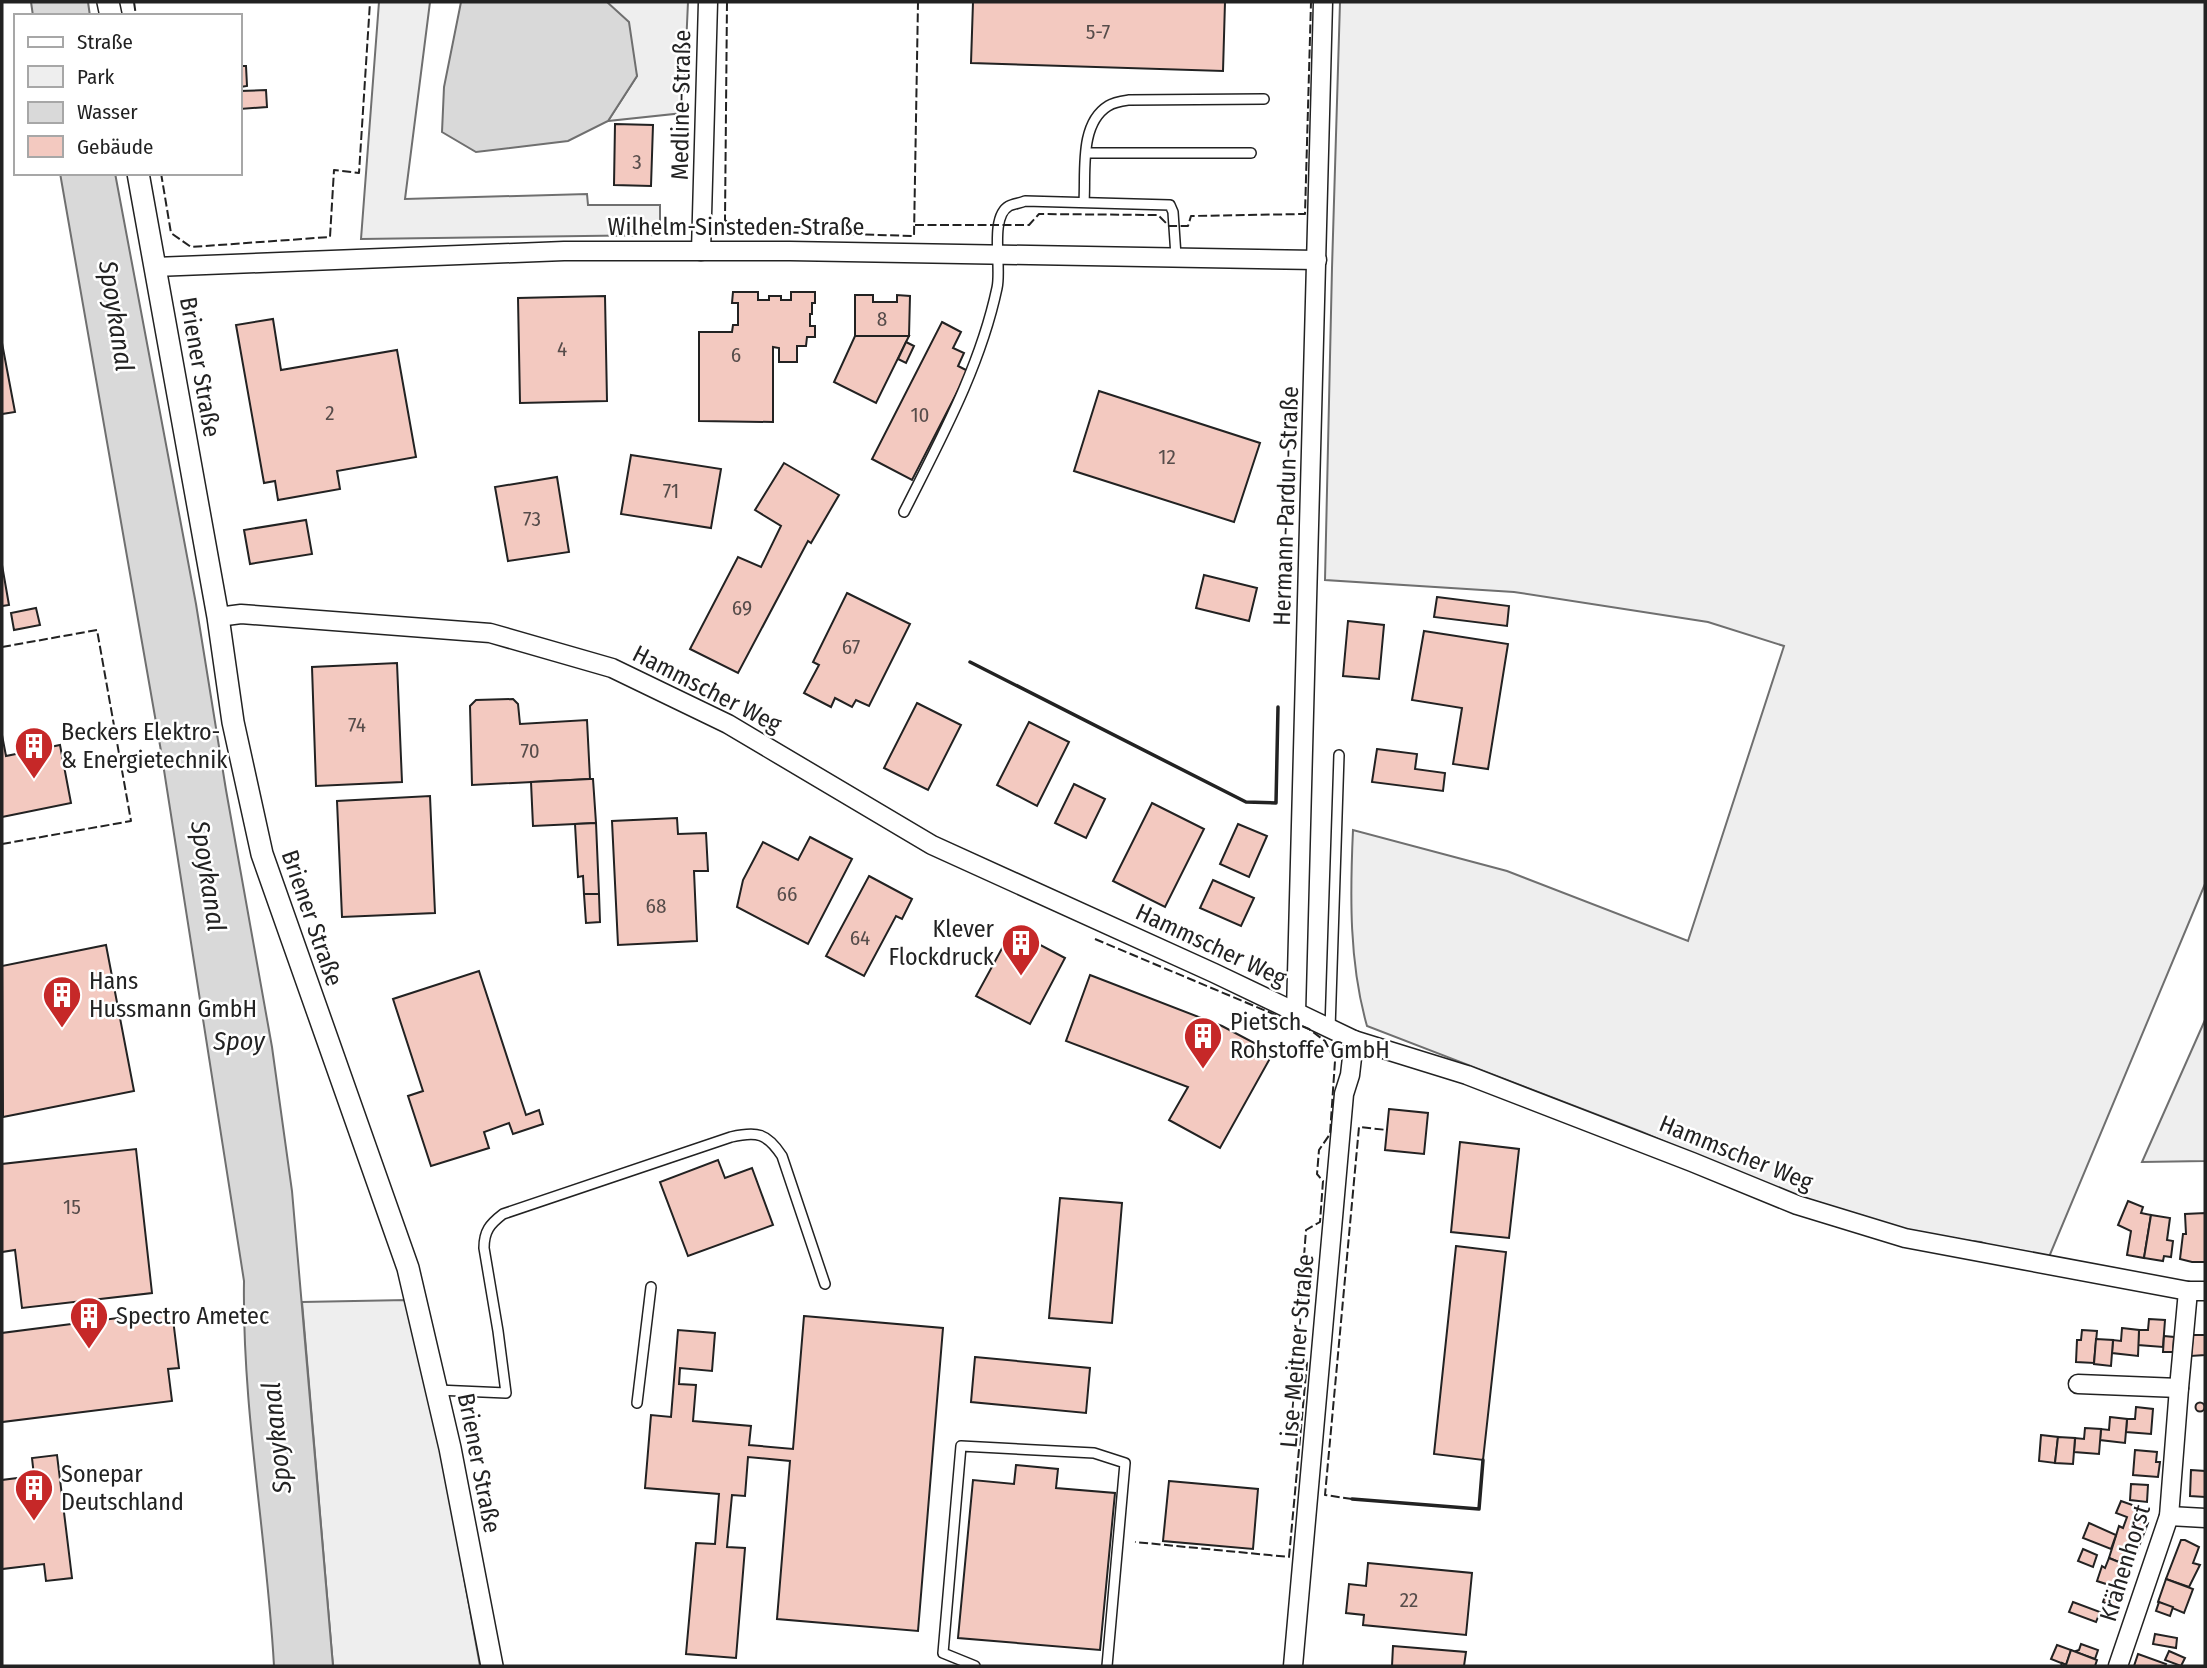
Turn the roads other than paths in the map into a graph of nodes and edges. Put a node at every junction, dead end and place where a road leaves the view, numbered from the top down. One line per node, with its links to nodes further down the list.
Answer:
1 (708, 2): 8 (street, Medline-Straße)
2 (1323, 2): 11 (street, Hermann-Pardun-Straße)
3 (1264, 99): 4 (lane)
4 (1087, 153): 5 (lane); 7 (lane)
5 (1251, 153)
6 (138, 175): 12 (street, Briener Straße)
7 (1084, 202): 9 (lane); 10 (lane)
8 (701, 251): 9 (street, Wilhelm-Sinsteden-Straße); 12 (street, Wilhelm-Sinsteden-Straße)
9 (999, 254): 10 (street, Wilhelm-Sinsteden-Straße); 13 (lane)
10 (1176, 256): 11 (street, Wilhelm-Sinsteden-Straße)
11 (1317, 260): 16 (street, Hermann-Pardun-Straße)
12 (155, 267): 14 (street, Briener Straße)
13 (904, 512)
14 (218, 617): 16 (street, Hammscher Weg); 24 (street, Briener Straße)
15 (1339, 755): 17 (lane)
16 (1296, 1012): 17 (street, Hammscher Weg)
17 (1330, 1029): 18 (street, Hammscher Weg)
18 (1354, 1040): 21 (street, Hammscher Weg); 31 (street, Lise-Meitner-Straße)
19 (825, 1283): 24 (lane)
20 (652, 1287): 25 (lane)
21 (2197, 1291): 23 (street, Krähenhorst)
22 (2078, 1384): 23 (street)
23 (2179, 1388): 26 (street, Krähenhorst)
24 (437, 1390): 28 (street, Briener Straße)
25 (637, 1404)
26 (2169, 1516): 27 (street); 32 (street, Krähenhorst)
27 (2205, 1518)
28 (492, 1666)
29 (975, 1666): 30 (lane)
30 (1107, 1666)
31 (1293, 1666)
32 (2118, 1666)

